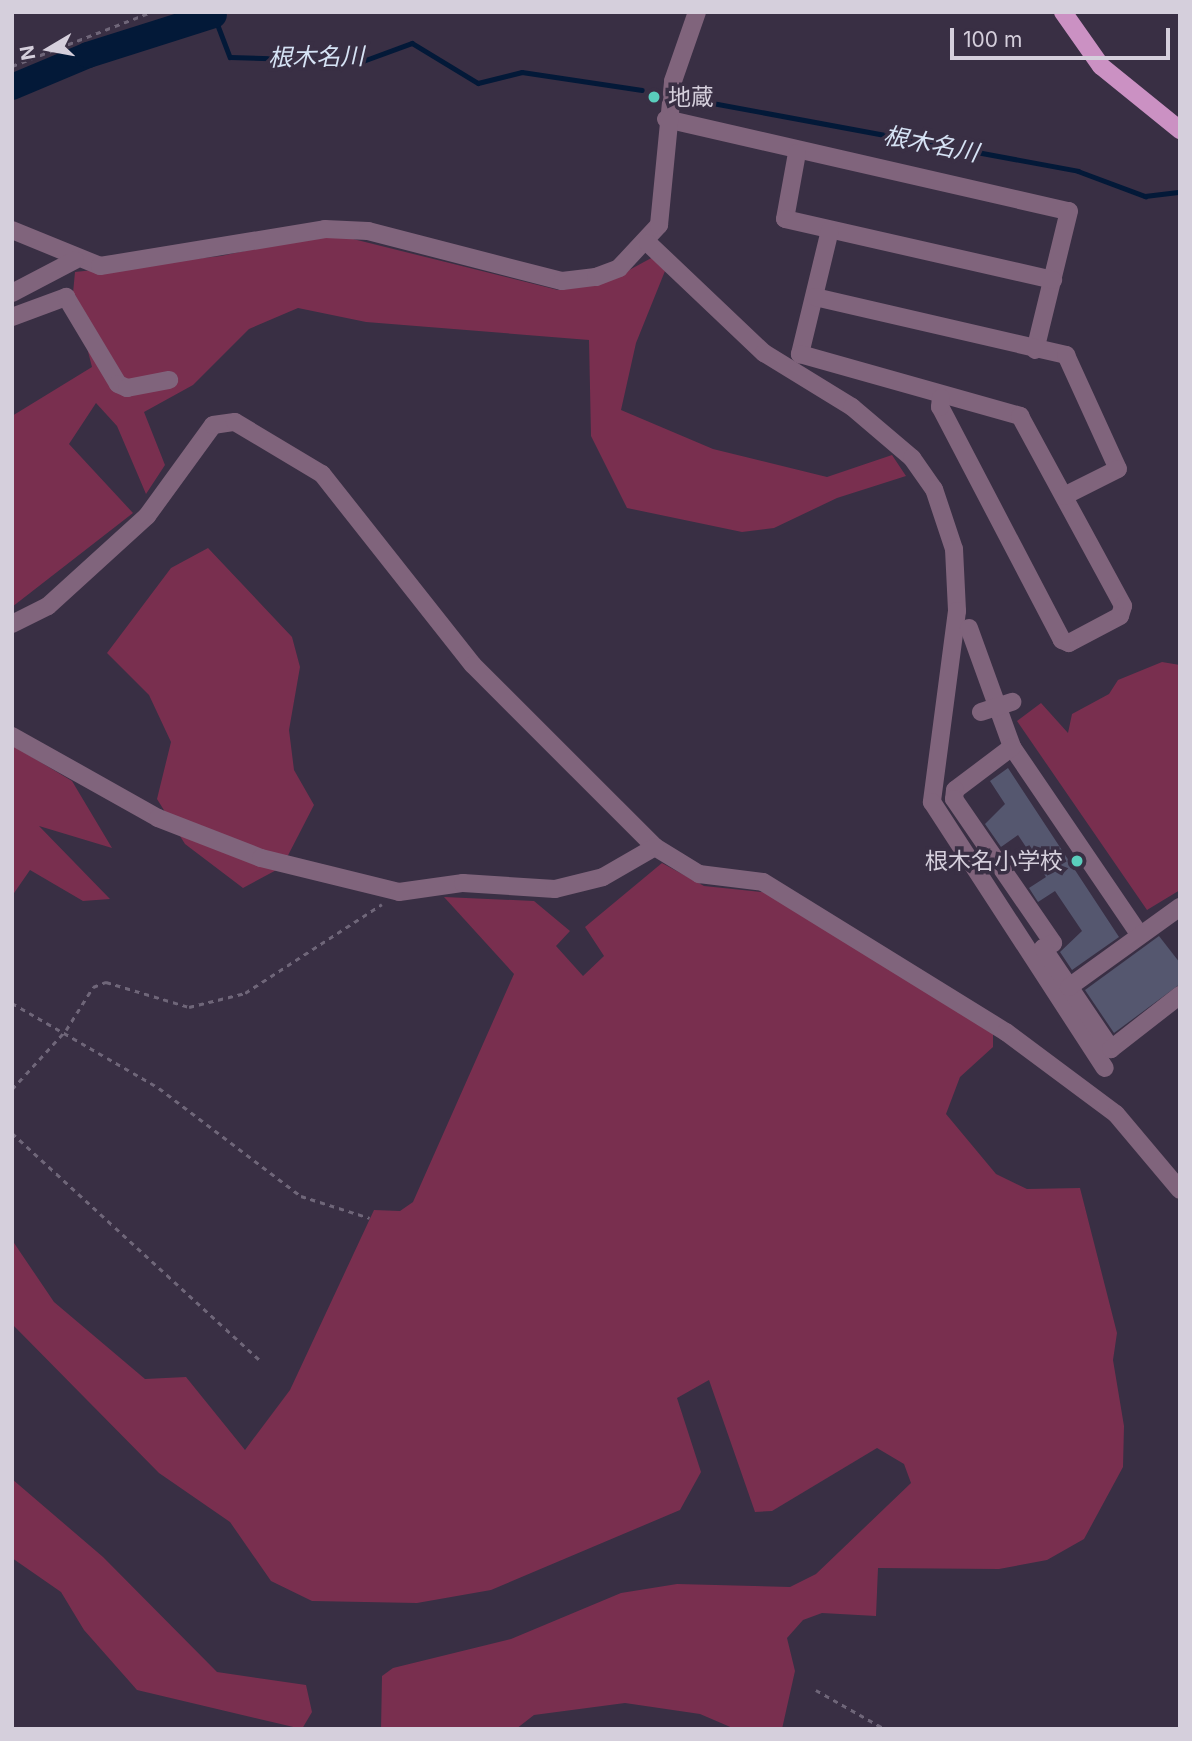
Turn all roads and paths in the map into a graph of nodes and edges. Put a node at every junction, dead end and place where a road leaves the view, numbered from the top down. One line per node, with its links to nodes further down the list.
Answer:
1 (151, 12): 4 (path)
2 (696, 12): 5 (street)
3 (1063, 12): 6 (main road)
4 (12, 66)
5 (666, 120): 7 (street); 10 (street)
6 (1180, 130)
7 (797, 153): 9 (street); 12 (street)
8 (12, 230): 11 (street)
9 (830, 230): 12 (street); 14 (street)
10 (648, 243): 11 (street); 33 (street)
11 (75, 260): 13 (street)
12 (1053, 280): 16 (street)
13 (12, 293)
14 (815, 297): 16 (street); 18 (street)
15 (12, 317): 17 (street)
16 (1035, 350): 19 (street)
17 (169, 380)
18 (941, 398): 19 (street); 19 (street)
19 (1064, 496)
20 (12, 624): 24 (street)
21 (968, 628): 23 (street)
22 (12, 736): 25 (street)
23 (1012, 747): 27 (street); 28 (street)
24 (655, 847): 25 (street); 35 (street)
25 (399, 892): 32 (path)
26 (1180, 907): 27 (street)
27 (1139, 934): 28 (street)
28 (1069, 987): 29 (street)
29 (1180, 995)
30 (12, 1003): 32 (path)
31 (1180, 1006): 33 (street)
32 (66, 1030): 34 (path); 38 (path)
33 (1105, 1068): 35 (street)
34 (12, 1089)
35 (1088, 1091): 37 (street)
36 (12, 1133): 39 (path)
37 (1180, 1190)
38 (370, 1218)
39 (260, 1360)
40 (816, 1690): 41 (path)
41 (885, 1729)

